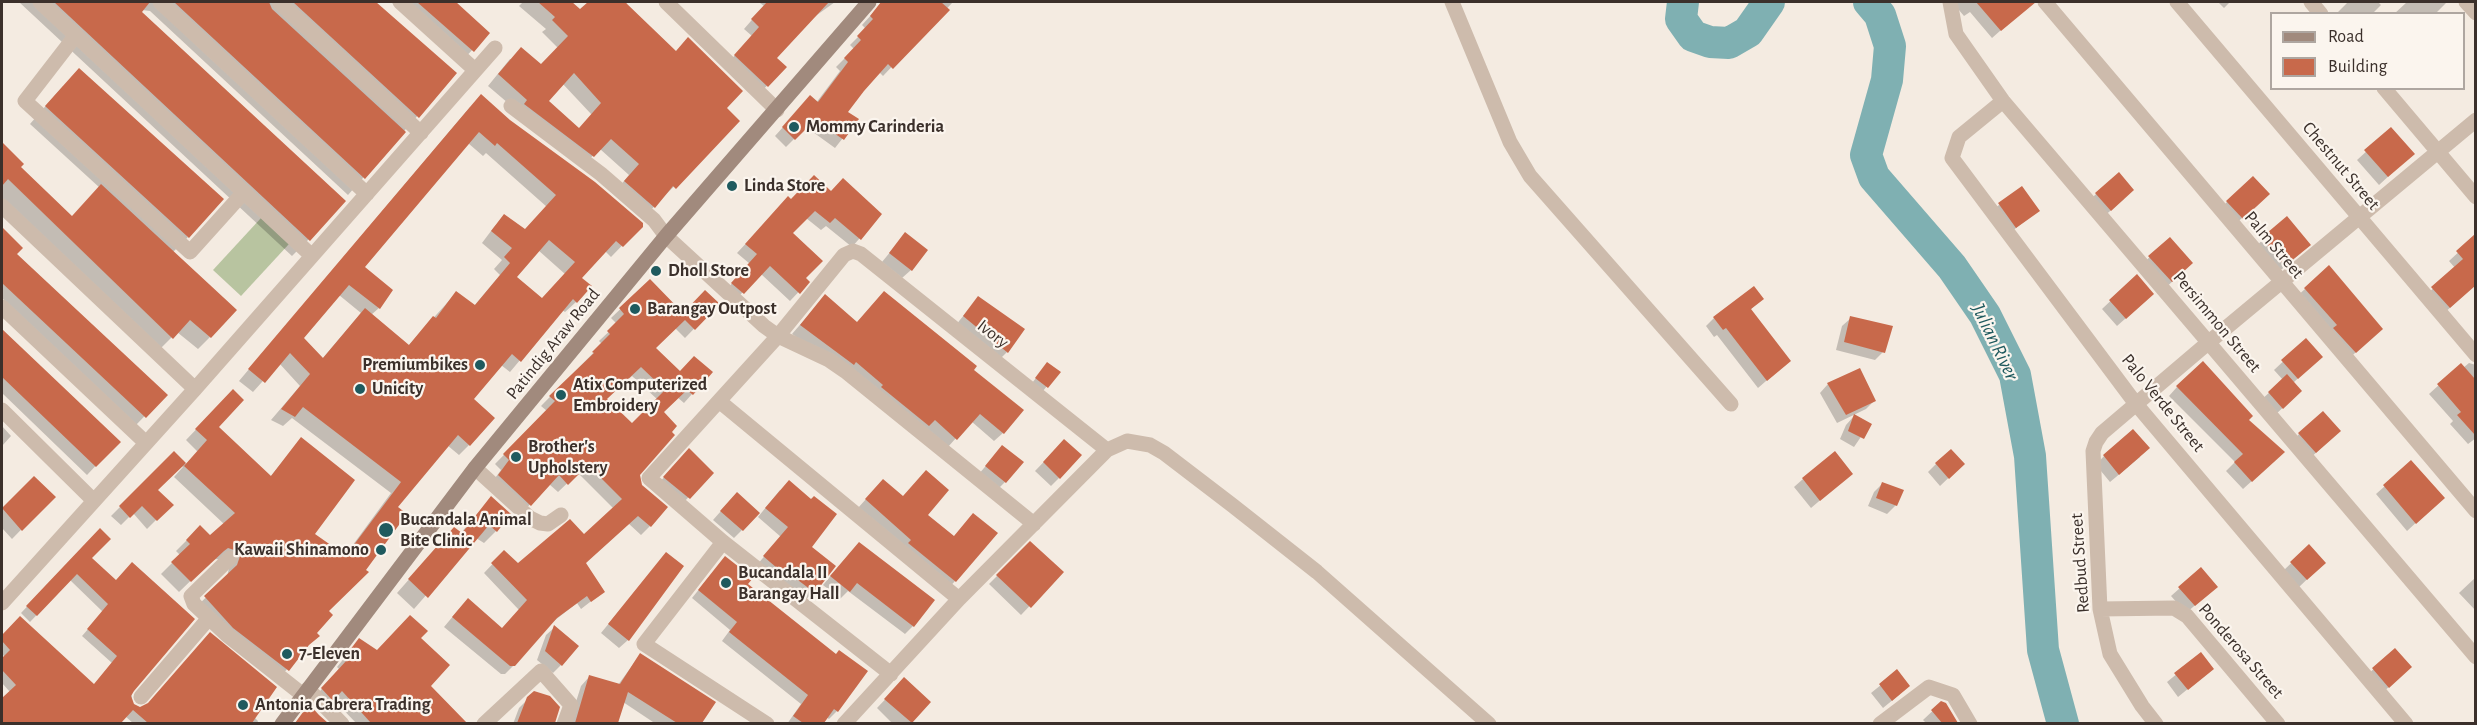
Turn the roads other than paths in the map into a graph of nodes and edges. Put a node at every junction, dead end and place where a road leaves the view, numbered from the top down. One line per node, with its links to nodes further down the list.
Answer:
1 (40, 2): 13 (street)
2 (160, 2): 24 (street)
3 (279, 2): 21 (street)
4 (400, 2): 15 (street)
5 (666, 2): 19 (street)
6 (869, 2): 19 (main road, Patindig Araw Road)
7 (1452, 2): 37 (street)
8 (1950, 2): 17 (street, Persimmon Street)
9 (2045, 2): 30 (street, Palm Street)
10 (2177, 2): 27 (street, Chestnut Street)
11 (2466, 2): 12 (street)
12 (2475, 13)
13 (76, 35): 23 (street); 23 (street)
14 (495, 48): 15 (street)
15 (475, 70): 21 (street)
16 (2386, 90): 22 (street)
17 (2003, 101): 33 (street, Persimmon Street); 38 (street, Palo Verde Street)
18 (511, 106): 28 (street)
19 (777, 110): 28 (main road, Patindig Araw Road)
20 (2475, 120): 22 (street, Redbud Street)
21 (421, 133): 24 (street)
22 (2438, 153): 25 (street); 27 (street, Redbud Street)
23 (244, 192): 29 (street)
24 (367, 194): 29 (street)
25 (2475, 197)
26 (2, 206): 35 (street)
27 (2359, 217): 30 (street, Redbud Street); 34 (street, Chestnut Street)
28 (666, 236): 32 (street); 42 (main road, Patindig Araw Road)
29 (312, 256): 35 (street)
30 (2281, 283): 33 (street, Redbud Street); 44 (street, Palm Street)
31 (2, 307): 40 (street)
32 (778, 336): 36 (street); 41 (street, Ivory); 46 (street)
33 (2209, 342): 38 (street, Redbud Street); 53 (street, Persimmon Street)
34 (2475, 355)
35 (195, 389): 40 (street)
36 (719, 401): 47 (street); 49 (street)
37 (1731, 404)
38 (2136, 404): 51 (street, Redbud Street); 68 (street, Palo Verde Street)
39 (2, 410): 43 (street)
40 (146, 443): 43 (street)
41 (1107, 450): 46 (street); 63 (street)
42 (476, 468): 45 (street); 55 (main road, Patindig Araw Road)
43 (93, 500): 50 (street)
44 (2475, 511)
45 (561, 515)
46 (1034, 524): 49 (street)
47 (723, 542): 54 (street); 61 (street)
48 (230, 558): 52 (street)
49 (959, 599): 54 (street)
50 (2, 603)
51 (2100, 609): 66 (street, Redbud Street); 67 (street, Ponderosa Street)
52 (209, 618): 55 (street); 56 (street)
53 (2475, 657)
54 (891, 674): 62 (street)
55 (306, 692): 57 (main road, Patindig Araw Road); 58 (street)
56 (141, 696)
57 (282, 723)
58 (342, 723)
59 (484, 723): 60 (street)
60 (564, 723)
61 (767, 723)
62 (844, 723)
63 (1489, 723)
64 (1880, 723): 65 (street)
65 (1970, 723)
66 (2156, 723)
67 (2278, 723)
68 (2406, 723)

